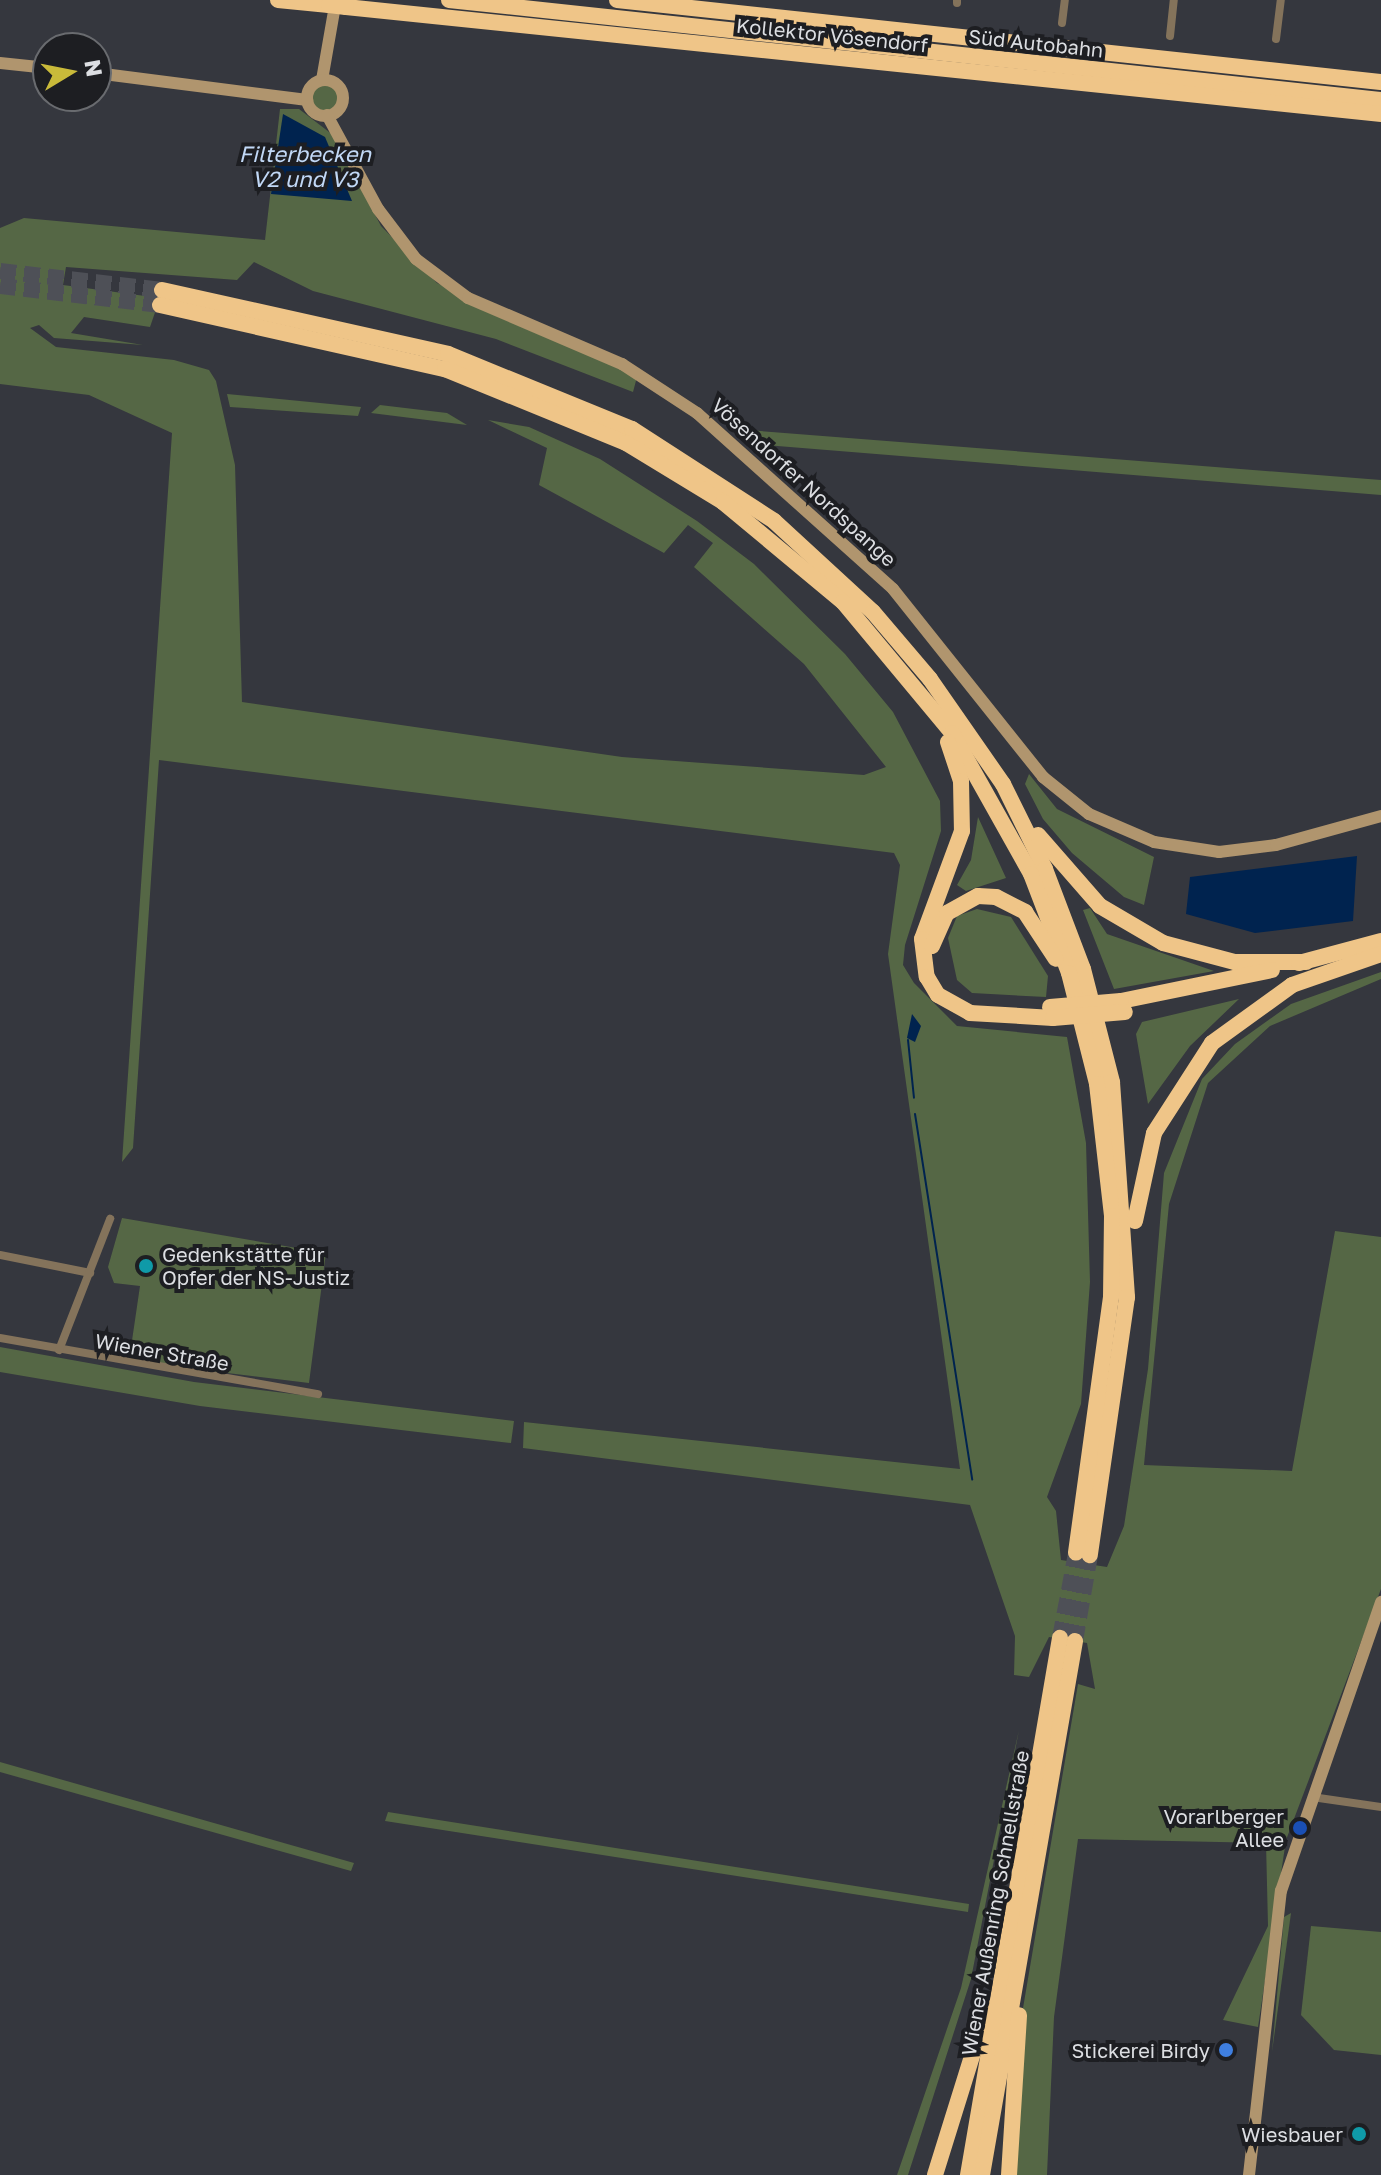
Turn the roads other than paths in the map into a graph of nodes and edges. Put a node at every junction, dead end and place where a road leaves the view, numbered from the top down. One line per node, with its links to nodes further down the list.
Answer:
1 (278, 0): 7 (highway, Kollektor Vösendorf)
2 (449, 0): 17 (highway, Süd Autobahn)
3 (617, 0): 15 (highway, Süd Autobahn)
4 (1065, 0): 8 (street)
5 (1174, 0): 9 (street)
6 (1281, 0): 10 (street)
7 (337, 4): 14 (main road); 19 (highway, Kollektor Vösendorf)
8 (1062, 23)
9 (1170, 36)
10 (1276, 39)
11 (0, 63): 12 (main road)
12 (32, 66)
13 (112, 75): 16 (main road)
14 (327, 81): 16 (main road); 18 (main road, Vösendorfer Nordspange)
15 (1381, 82)
16 (308, 96): 18 (main road)
17 (1381, 100)
18 (332, 114): 22 (main road, Vösendorfer Nordspange)
19 (1381, 114)
20 (923, 694): 21 (highway); 27 (highway); 29 (highway)
21 (1003, 784): 25 (highway); 31 (highway)
22 (1381, 816)
23 (1381, 941): 25 (highway)
24 (1381, 954): 26 (highway)
25 (1306, 962): 28 (highway)
26 (1349, 963): 28 (highway); 31 (highway)
27 (1076, 995): 29 (highway); 31 (highway)
28 (1123, 1006): 29 (highway, bridge)
29 (1052, 1012)
30 (110, 1219): 33 (street)
31 (1127, 1253)
32 (0, 1255): 33 (street)
33 (90, 1273): 35 (street)
34 (0, 1338): 35 (street, Wiener Straße)
35 (59, 1350): 36 (street, Wiener Straße)
36 (318, 1394)
37 (1381, 1602): 38 (main road)
38 (1312, 1797): 39 (street); 46 (main road)
39 (1381, 1807)
40 (1022, 1946): 41 (highway, Wiener Außenring Schnellstraße); 44 (highway, Wiener Außenring Schnellstraße); 45 (highway)
41 (1001, 1982): 42 (highway); 43 (highway, Wiener Außenring Schnellstraße)
42 (935, 2175)
43 (968, 2175)
44 (982, 2175)
45 (1009, 2175)
46 (1249, 2175)

